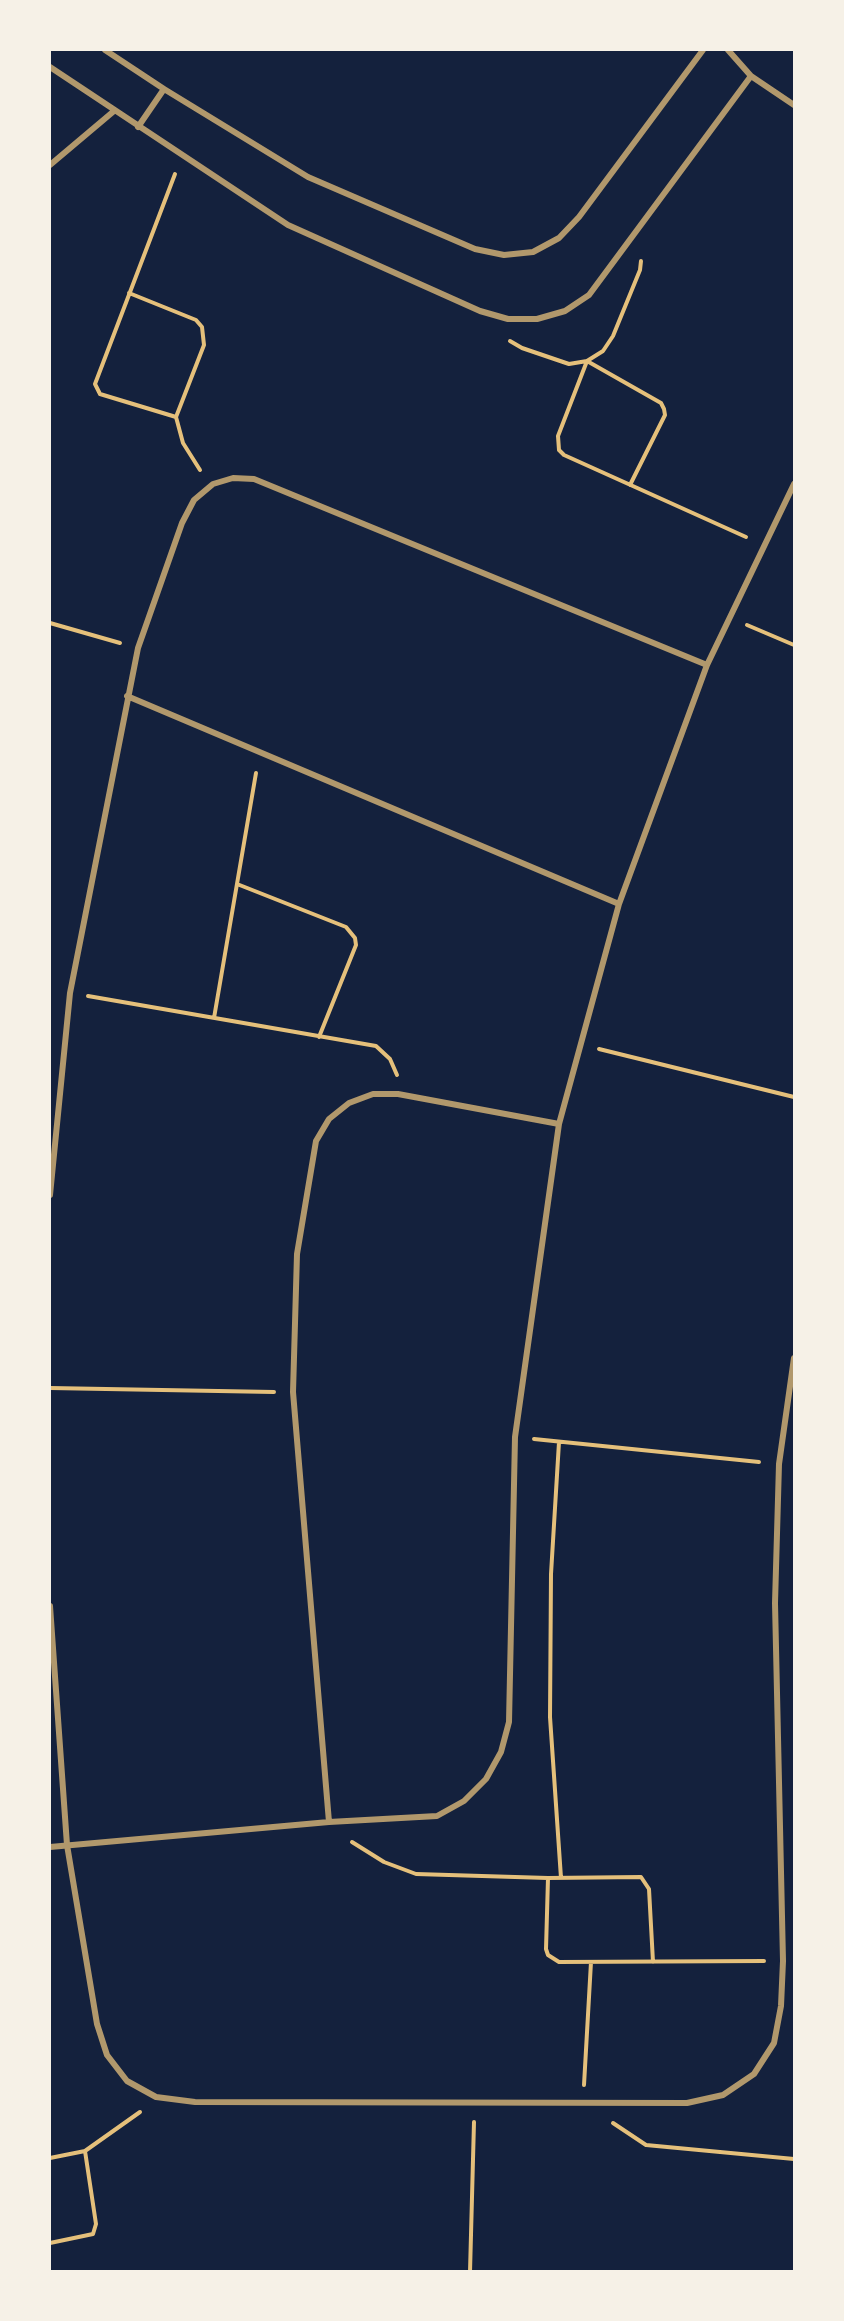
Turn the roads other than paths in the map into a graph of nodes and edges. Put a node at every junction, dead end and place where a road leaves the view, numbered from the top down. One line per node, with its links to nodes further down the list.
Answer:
1 (105, 50): 6 (street)
2 (703, 50): 6 (street)
3 (728, 50): 5 (street)
4 (50, 67): 8 (street)
5 (751, 76): 7 (street); 9 (street)
6 (164, 89): 9 (street)
7 (795, 105)
8 (114, 111): 9 (street); 10 (street)
9 (138, 127)
10 (50, 165)
11 (795, 484): 12 (street)
12 (707, 665): 13 (street); 14 (street)
13 (128, 696): 14 (street); 16 (street)
14 (619, 904): 15 (street)
15 (558, 1124): 19 (street); 19 (street)
16 (50, 1195)
17 (795, 1358): 20 (street)
18 (50, 1606): 20 (street)
19 (329, 1822): 20 (street)
20 (67, 1845): 21 (street)
21 (50, 1847)

